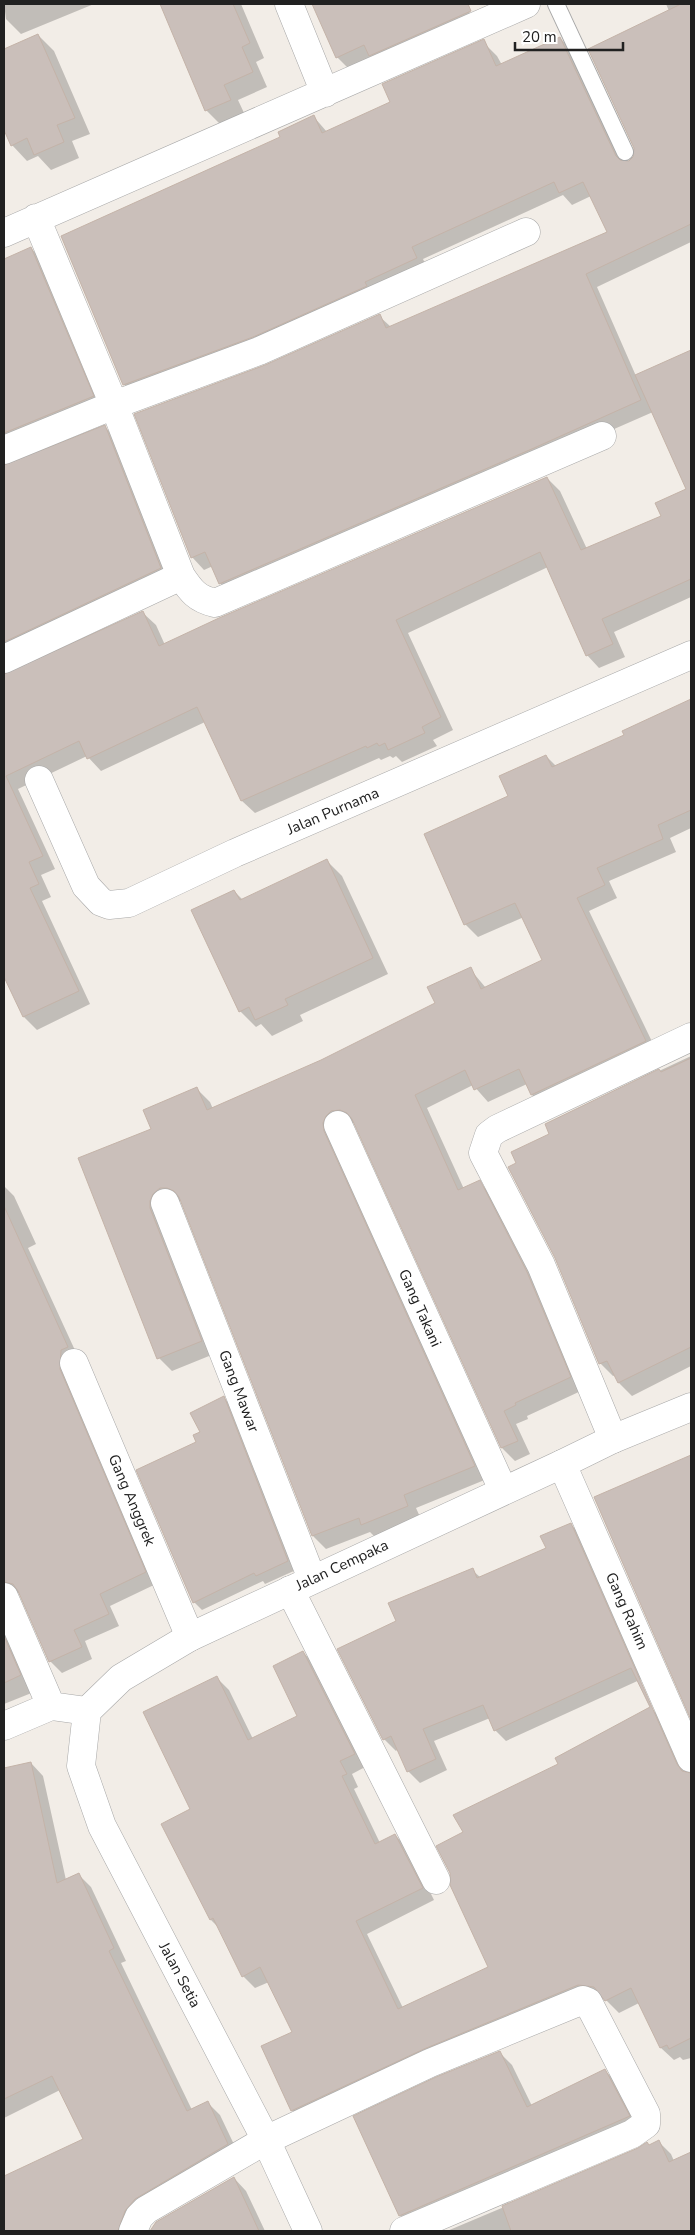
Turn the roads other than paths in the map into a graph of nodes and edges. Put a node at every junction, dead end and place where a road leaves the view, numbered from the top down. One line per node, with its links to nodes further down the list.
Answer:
1 (289, 4): 4 (street)
2 (526, 4): 4 (street)
3 (556, 4): 5 (lane)
4 (326, 93): 6 (street)
5 (625, 152)
6 (36, 218): 7 (street); 9 (street)
7 (5, 230)
8 (526, 232): 9 (street)
9 (114, 405): 11 (street); 12 (street)
10 (602, 436): 12 (street)
11 (4, 450)
12 (181, 576): 14 (street)
13 (691, 655): 15 (street, Jalan Purnama)
14 (4, 659)
15 (39, 780)
16 (691, 1037): 21 (street)
17 (338, 1125): 23 (street, Gang Takani)
18 (165, 1203): 24 (street, Gang Mawar)
19 (74, 1363): 26 (street, Gang Anggrek)
20 (691, 1407): 21 (street, Jalan Cempaka)
21 (613, 1439): 22 (street, Jalan Cempaka)
22 (562, 1464): 23 (street, Jalan Cempaka); 30 (street, Gang Rahim)
23 (503, 1490): 24 (street, Jalan Cempaka)
24 (301, 1585): 26 (street, Jalan Cempaka); 31 (street, Gang Mawar)
25 (4, 1597): 27 (street)
26 (190, 1636): 28 (street, Jalan Cempaka)
27 (51, 1706): 28 (street); 29 (street)
28 (87, 1711): 32 (street, Jalan Setia)
29 (4, 1726)
30 (691, 1758)
31 (436, 1880)
32 (266, 2140): 33 (street); 34 (street, Jalan Setia); 35 (street)
33 (133, 2231)
34 (308, 2231)
35 (404, 2231)

